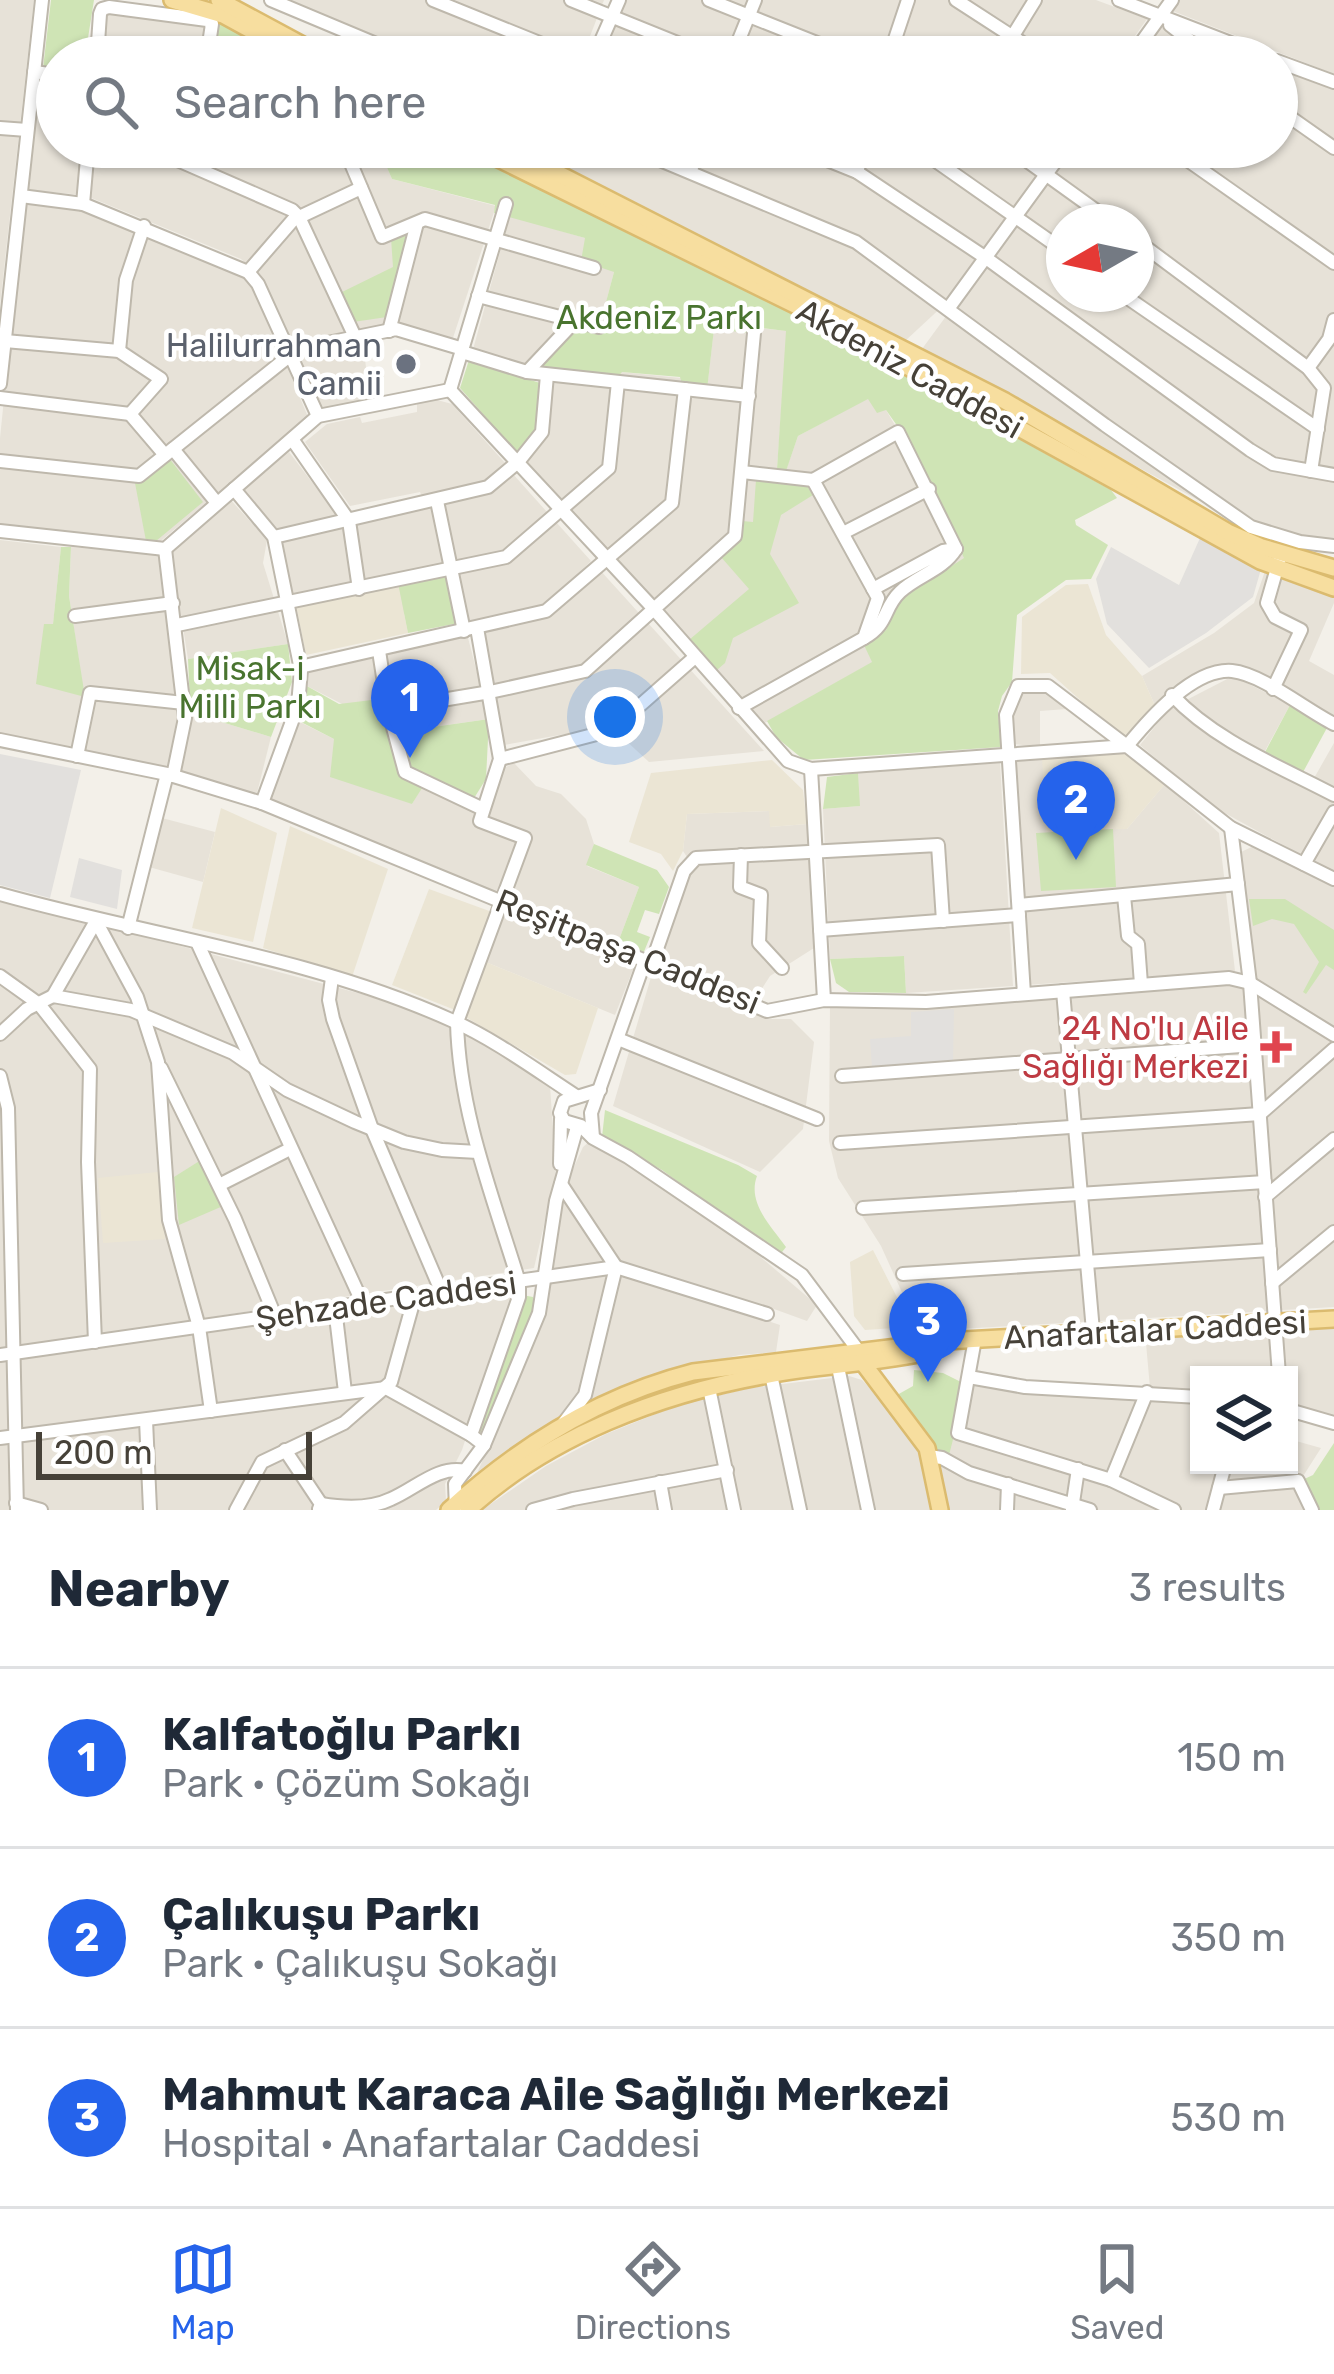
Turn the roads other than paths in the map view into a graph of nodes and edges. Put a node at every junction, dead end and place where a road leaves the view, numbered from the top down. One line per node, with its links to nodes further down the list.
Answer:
1 (42, 0): 19 (street)
2 (172, 0): 22 (main road)
3 (220, 0): 23 (main road)
4 (271, 0): 24 (street)
5 (433, 0): 25 (street)
6 (571, 0): 17 (street)
7 (619, 0): 17 (street)
8 (709, 0): 15 (street)
9 (755, 0): 15 (street)
10 (908, 0): 30 (street)
11 (956, 0): 18 (street)
12 (1035, 0): 18 (street)
13 (1119, 0): 16 (street)
14 (1172, 0): 16 (street)
15 (748, 16): 28 (street); 29 (street)
16 (1160, 17): 32 (street); 33 (street); 34 (street)
17 (612, 18): 26 (street); 27 (street)
18 (1014, 34): 31 (street)
19 (38, 36)
20 (98, 36): 21 (street)
21 (210, 36)
22 (262, 36)
23 (286, 36)
24 (353, 36)
25 (522, 36)
26 (604, 36)
27 (658, 36)
28 (740, 36)
29 (799, 36)
30 (896, 36)
31 (1017, 36)
32 (1146, 36)
33 (1184, 36)
34 (1211, 36)
35 (36, 54): 37 (street)
36 (1298, 69): 38 (street)
37 (34, 72): 41 (street)
38 (1334, 82)
39 (1298, 123): 42 (street)
40 (0, 128): 41 (street)
41 (28, 130): 60 (street)
42 (1334, 148)
43 (86, 168): 61 (street)
44 (197, 168): 65 (street)
45 (353, 168): 59 (street)
46 (517, 168): 125 (main road, Akdeniz Caddesi)
47 (549, 168): 125 (main road, Akdeniz Caddesi)
48 (680, 168): 56 (street)
49 (692, 168): 56 (street)
50 (847, 168): 57 (street)
51 (858, 168): 57 (street)
52 (947, 168): 64 (street)
53 (1039, 168): 58 (street)
54 (1050, 168): 58 (street)
55 (1199, 168): 72 (street)
56 (690, 172): 77 (street)
57 (857, 172): 71 (street)
58 (1046, 173): 63 (street); 64 (street)
59 (361, 188): 65 (street); 66 (street)
60 (21, 196): 61 (street); 76 (street)
61 (82, 204): 67 (street)
62 (506, 204): 69 (street)
63 (1088, 204)
64 (1016, 215): 68 (street); 71 (street)
65 (299, 217): 74 (street); 84 (street)
66 (421, 221): 69 (street); 82 (street)
67 (144, 226): 74 (street); 87 (street)
68 (1046, 238)
69 (495, 240): 73 (street); 75 (street)
70 (1154, 253): 90 (street)
71 (986, 257): 77 (street); 108 (street)
72 (1334, 263)
73 (595, 268)
74 (248, 272): 89 (street)
75 (478, 296): 80 (street); 88 (street)
76 (4, 308): 86 (street)
77 (948, 309): 121 (street)
78 (1147, 312): 102 (street)
79 (1334, 320): 85 (street)
80 (575, 322): 81 (street); 91 (street)
81 (599, 327)
82 (388, 331): 84 (street); 88 (street)
83 (754, 333): 98 (street)
84 (355, 338): 89 (street)
85 (1332, 340): 90 (street)
86 (5, 341): 87 (street); 94 (street)
87 (119, 351): 100 (street)
88 (462, 351): 91 (street); 97 (street)
89 (290, 355): 101 (street); 105 (street)
90 (1308, 368): 95 (street)
91 (527, 372): 92 (street)
92 (547, 375): 93 (street); 107 (street)
93 (618, 382): 96 (street); 116 (street)
94 (0, 384)
95 (1329, 388): 102 (street)
96 (685, 389): 98 (street); 124 (street)
97 (450, 390): 101 (street); 107 (street)
98 (748, 395): 109 (street)
99 (0, 398): 100 (street)
100 (130, 413): 105 (street)
101 (318, 416): 103 (street)
102 (1317, 436): 104 (street); 108 (street)
103 (292, 439): 112 (street); 117 (street)
104 (1334, 445)
105 (169, 452): 106 (street); 115 (street)
106 (0, 461)
107 (518, 462): 114 (street); 116 (street)
108 (1311, 471): 110 (street)
109 (742, 472): 111 (street); 133 (street)
110 (1334, 475)
111 (813, 480): 113 (street); 119 (street)
112 (234, 488): 115 (street); 120 (street)
113 (929, 489): 119 (street); 123 (street)
114 (437, 502): 117 (street); 127 (street)
115 (217, 503): 122 (street)
116 (561, 509): 124 (street); 127 (street)
117 (349, 521): 120 (street); 129 (street)
118 (0, 531): 122 (street)
119 (842, 533): 130 (street)
120 (274, 537): 132 (street)
121 (1329, 545): 126 (street, Akdeniz Caddesi)
122 (164, 549): 131 (street)
123 (956, 549): 130 (street); 137 (street)
124 (608, 560): 133 (street); 136 (street)
125 (1279, 560): 126 (main road, Akdeniz Caddesi); 128 (main road, Akdeniz Caddesi); 141 (street)
126 (1326, 566)
127 (451, 570): 129 (street); 136 (street)
128 (1334, 588)
129 (359, 589): 132 (street)
130 (876, 593): 137 (street)
131 (173, 603): 134 (street); 135 (street)
132 (288, 604): 135 (street); 140 (street)
133 (653, 608): 139 (street); 142 (street)
134 (75, 616)
135 (176, 626): 144 (street)
136 (471, 630): 138 (street); 142 (street)
137 (864, 638): 145 (street)
138 (379, 651): 140 (street); 146 (street)
139 (695, 657): 145 (street); 152 (street)
140 (300, 667): 156 (street)
141 (1273, 689): 143 (street); 147 (street)
142 (490, 692): 146 (street); 152 (street)
143 (1172, 694): 149 (street); 155 (street)
144 (184, 703): 151 (street); 154 (street)
145 (739, 708): 153 (street)
146 (388, 709): 157 (street)
147 (1334, 724)
148 (0, 740): 151 (street, Reşitpaşa Caddesi)
149 (1127, 746): 150 (street); 150 (street); 159 (street)
150 (1010, 754): 153 (street); 168 (street)
151 (77, 756): 154 (street, Reşitpaşa Caddesi)
152 (500, 759): 157 (street)
153 (812, 769): 160 (street)
154 (170, 775): 156 (street, Reşitpaşa Caddesi); 171 (street)
155 (1334, 795)
156 (262, 803): 167 (street, Reşitpaşa Caddesi)
157 (483, 809): 167 (street)
158 (1334, 812): 162 (street)
159 (1231, 828): 162 (street); 164 (street)
160 (816, 852): 161 (street); 170 (street); 172 (street)
161 (741, 855): 175 (street); 176 (street)
162 (1304, 864): 163 (street)
163 (1334, 879)
164 (1238, 884): 166 (street); 179 (street)
165 (0, 894): 169 (street)
166 (1124, 896): 168 (street); 180 (street)
167 (500, 899): 175 (street, Reşitpaşa Caddesi); 188 (street)
168 (1019, 910): 170 (street); 182 (street)
169 (97, 921): 171 (street); 183 (street); 187 (street)
170 (943, 921): 172 (street)
171 (128, 928): 173 (street)
172 (820, 930): 174 (street)
173 (197, 942): 178 (street); 196 (street)
174 (820, 949): 184 (street); 185 (street)
175 (648, 961): 184 (street, Reşitpaşa Caddesi); 191 (street)
176 (782, 968)
177 (0, 976): 186 (street)
178 (332, 978): 188 (street); 207 (street)
179 (1250, 983): 180 (street, Reşitpaşa Caddesi); 190 (street, Reşitpaşa Caddesi); 192 (street)
180 (1141, 985): 181 (street, Reşitpaşa Caddesi)
181 (1063, 991): 182 (street, Reşitpaşa Caddesi); 194 (street)
182 (1024, 994): 185 (street, Reşitpaşa Caddesi)
183 (53, 996): 186 (street); 187 (street)
184 (824, 1000): 185 (street, Reşitpaşa Caddesi)
185 (872, 1001)
186 (39, 1004): 189 (street); 236 (street)
187 (144, 1014): 195 (street); 196 (street)
188 (458, 1022): 199 (street); 211 (street)
189 (0, 1034)
190 (1334, 1035)
191 (618, 1039): 200 (street); 204 (street)
192 (1254, 1045): 194 (street); 202 (street)
193 (1334, 1049): 202 (street)
194 (1070, 1059): 198 (street); 206 (street)
195 (158, 1062): 213 (street); 233 (street)
196 (254, 1067): 207 (street); 210 (street)
197 (0, 1076): 237 (street)
198 (842, 1076)
199 (557, 1084): 201 (street); 203 (street)
200 (600, 1090): 201 (street); 205 (street)
201 (579, 1096): 203 (street); 205 (street)
202 (1260, 1114): 206 (street); 214 (street)
203 (561, 1115): 205 (street); 212 (street)
204 (817, 1119)
205 (585, 1120): 212 (street); 238 (street)
206 (1076, 1126): 209 (street); 215 (street)
207 (372, 1129): 211 (street); 225 (street)
208 (1334, 1139): 214 (street)
209 (840, 1143)
210 (290, 1149): 213 (street); 227 (street)
211 (478, 1152): 223 (street)
212 (560, 1183): 220 (street); 222 (street)
213 (219, 1185): 230 (street)
214 (1265, 1190): 215 (street); 218 (street)
215 (1081, 1192): 216 (street); 219 (street)
216 (863, 1208)
217 (1334, 1232): 224 (street)
218 (1270, 1250): 219 (street); 224 (street)
219 (1087, 1262): 221 (street); 234 (street)
220 (616, 1267): 222 (street, Şehzade Caddesi); 229 (street, Şehzade Caddesi); 254 (street)
221 (904, 1274)
222 (546, 1277): 223 (street, Şehzade Caddesi); 257 (street)
223 (519, 1282): 225 (street, Şehzade Caddesi); 255 (street)
224 (1273, 1282): 231 (street)
225 (442, 1293): 226 (street, Şehzade Caddesi)
226 (416, 1296): 227 (street, Şehzade Caddesi); 243 (street)
227 (363, 1304): 228 (street, Şehzade Caddesi)
228 (335, 1308): 230 (street, Şehzade Caddesi); 245 (street)
229 (766, 1314)
230 (275, 1316): 233 (street, Şehzade Caddesi)
231 (1276, 1319): 232 (main road, Anafartalar Caddesi); 234 (main road, Anafartalar Caddesi); 239 (street)
232 (1334, 1319)
233 (199, 1327): 236 (street, Şehzade Caddesi); 249 (street)
234 (1094, 1331): 235 (main road, Anafartalar Caddesi)
235 (975, 1340): 238 (main road, Anafartalar Caddesi); 242 (street)
236 (95, 1342): 237 (street, Şehzade Caddesi)
237 (7, 1354): 256 (street)
238 (860, 1357): 240 (main road); 241 (main road); 259 (main road)
239 (1279, 1366)
240 (838, 1367): 241 (main road); 279 (street)
241 (769, 1368): 244 (main road); 254 (main road); 278 (street)
242 (969, 1377): 246 (street); 260 (street)
243 (386, 1388): 245 (street); 255 (street); 258 (street)
244 (709, 1388): 261 (street); 271 (main road)
245 (345, 1392): 249 (street)
246 (1147, 1392): 247 (street); 264 (street)
247 (1190, 1396)
248 (1334, 1406): 251 (street)
249 (211, 1411): 252 (street)
250 (1298, 1412): 251 (street)
251 (1319, 1418): 253 (street)
252 (146, 1420): 256 (street); 273 (street)
253 (1334, 1423)
254 (561, 1427): 271 (main road)
255 (471, 1435): 257 (street)
256 (7, 1437): 268 (street)
257 (484, 1445): 262 (street)
258 (285, 1450): 269 (street); 274 (street)
259 (929, 1456): 266 (street); 280 (main road)
260 (1078, 1469): 264 (street); 270 (street)
261 (727, 1470): 265 (street); 277 (street)
262 (465, 1472): 269 (street); 271 (street)
263 (1223, 1474): 267 (street)
264 (1111, 1480): 283 (street)
265 (660, 1482): 275 (street); 276 (street)
266 (1008, 1484): 270 (street); 281 (street)
267 (1219, 1488): 284 (street); 285 (street)
268 (16, 1506): 272 (street)
269 (320, 1507)
270 (1072, 1507): 282 (street)
271 (457, 1508)
272 (41, 1510)
273 (150, 1510)
274 (236, 1510)
275 (533, 1510)
276 (665, 1510)
277 (734, 1510)
278 (800, 1510)
279 (868, 1510)
280 (940, 1510)
281 (1007, 1510)
282 (1090, 1510)
283 (1174, 1510)
284 (1213, 1510)
285 (1312, 1510)

